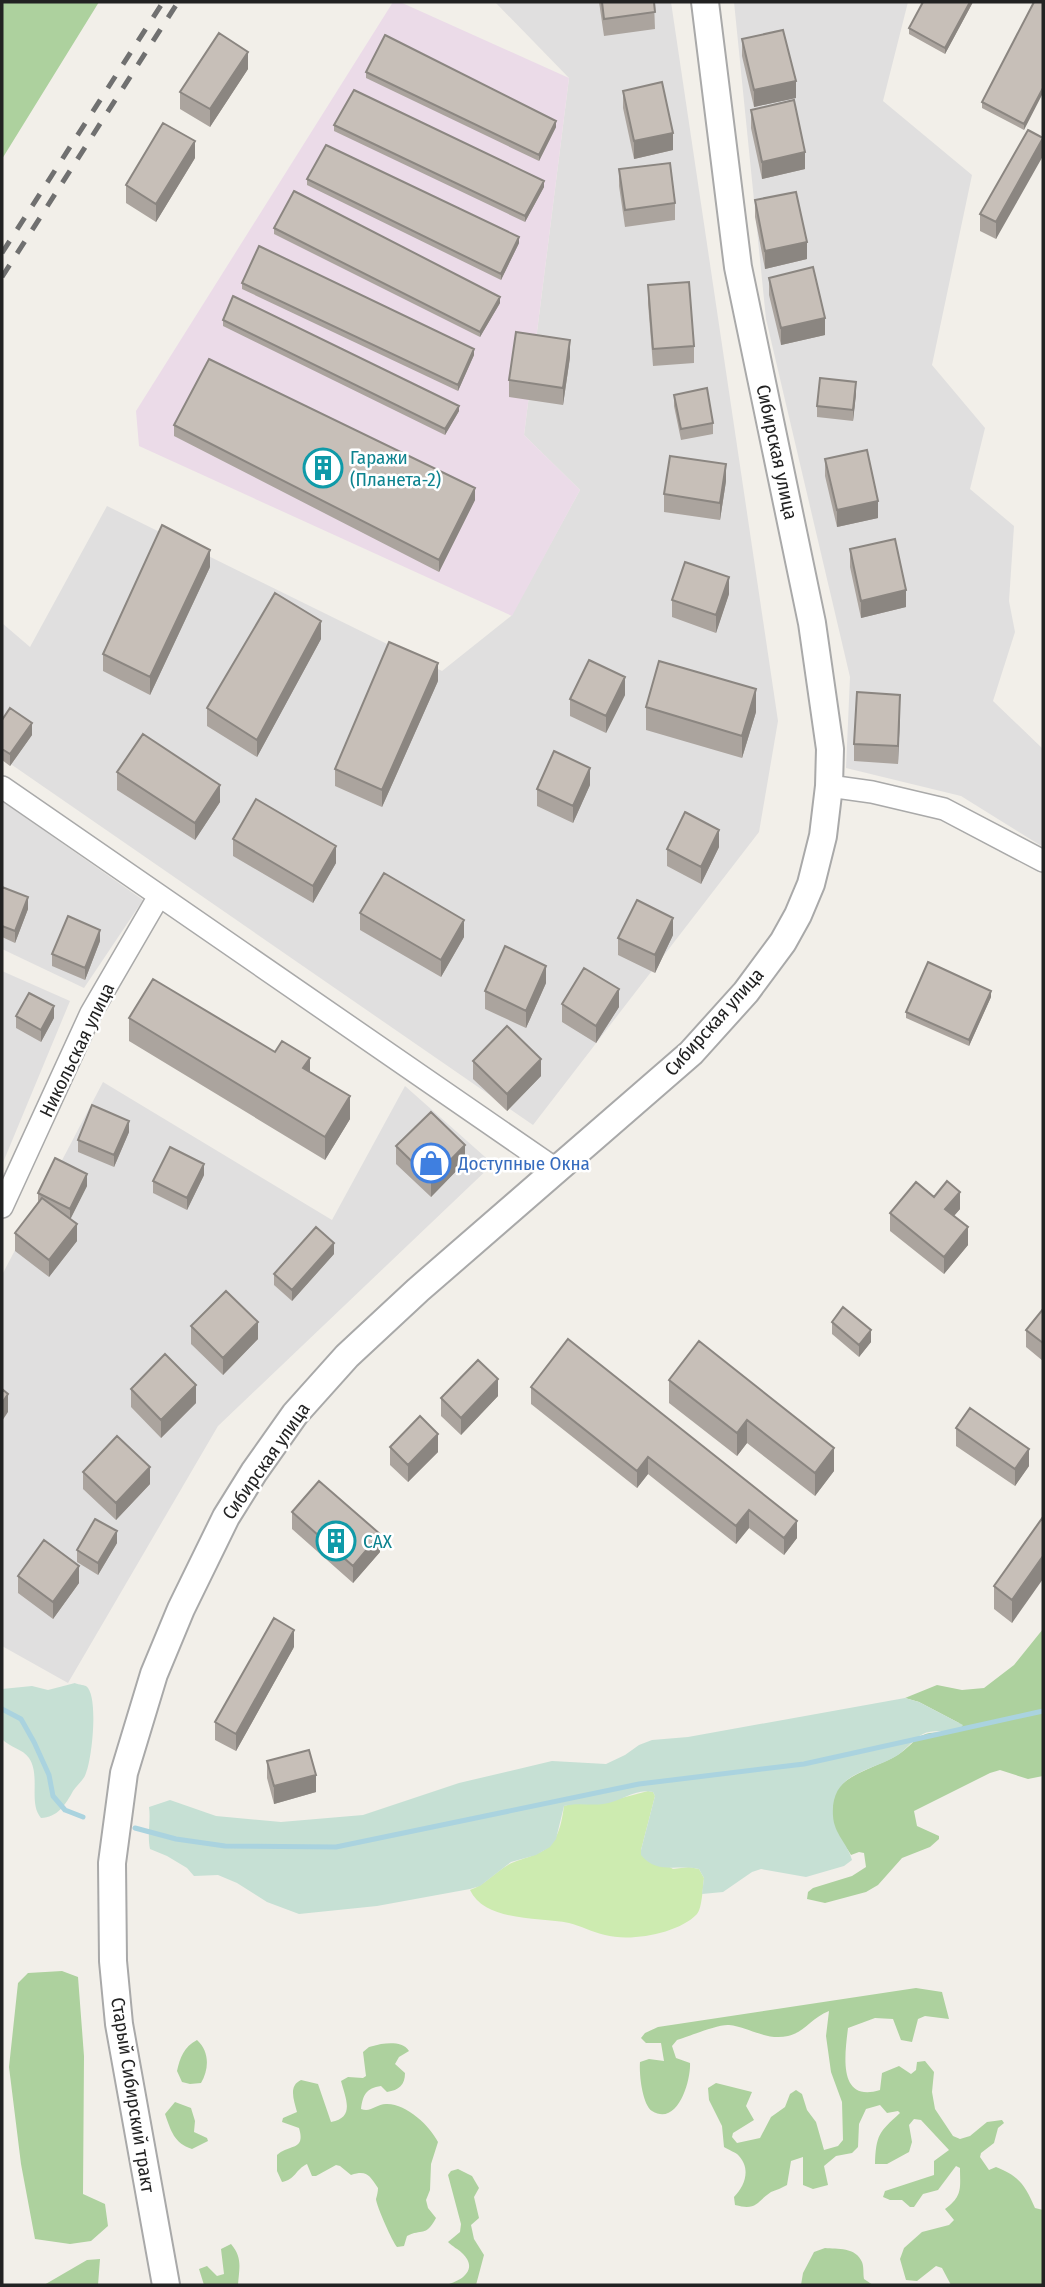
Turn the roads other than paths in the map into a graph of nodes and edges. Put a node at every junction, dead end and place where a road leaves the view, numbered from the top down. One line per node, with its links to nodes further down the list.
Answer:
1 (705, 2): 2 (street, Сибирская улица)
2 (829, 786): 4 (street); 6 (street, Сибирская улица)
3 (2, 788): 5 (street)
4 (1043, 860)
5 (159, 895): 6 (street); 7 (street, Никольская улица)
6 (557, 1170): 8 (street, Сибирская улица)
7 (2, 1208)
8 (111, 1904): 9 (street, Старый Сибирский тракт)
9 (166, 2285)

